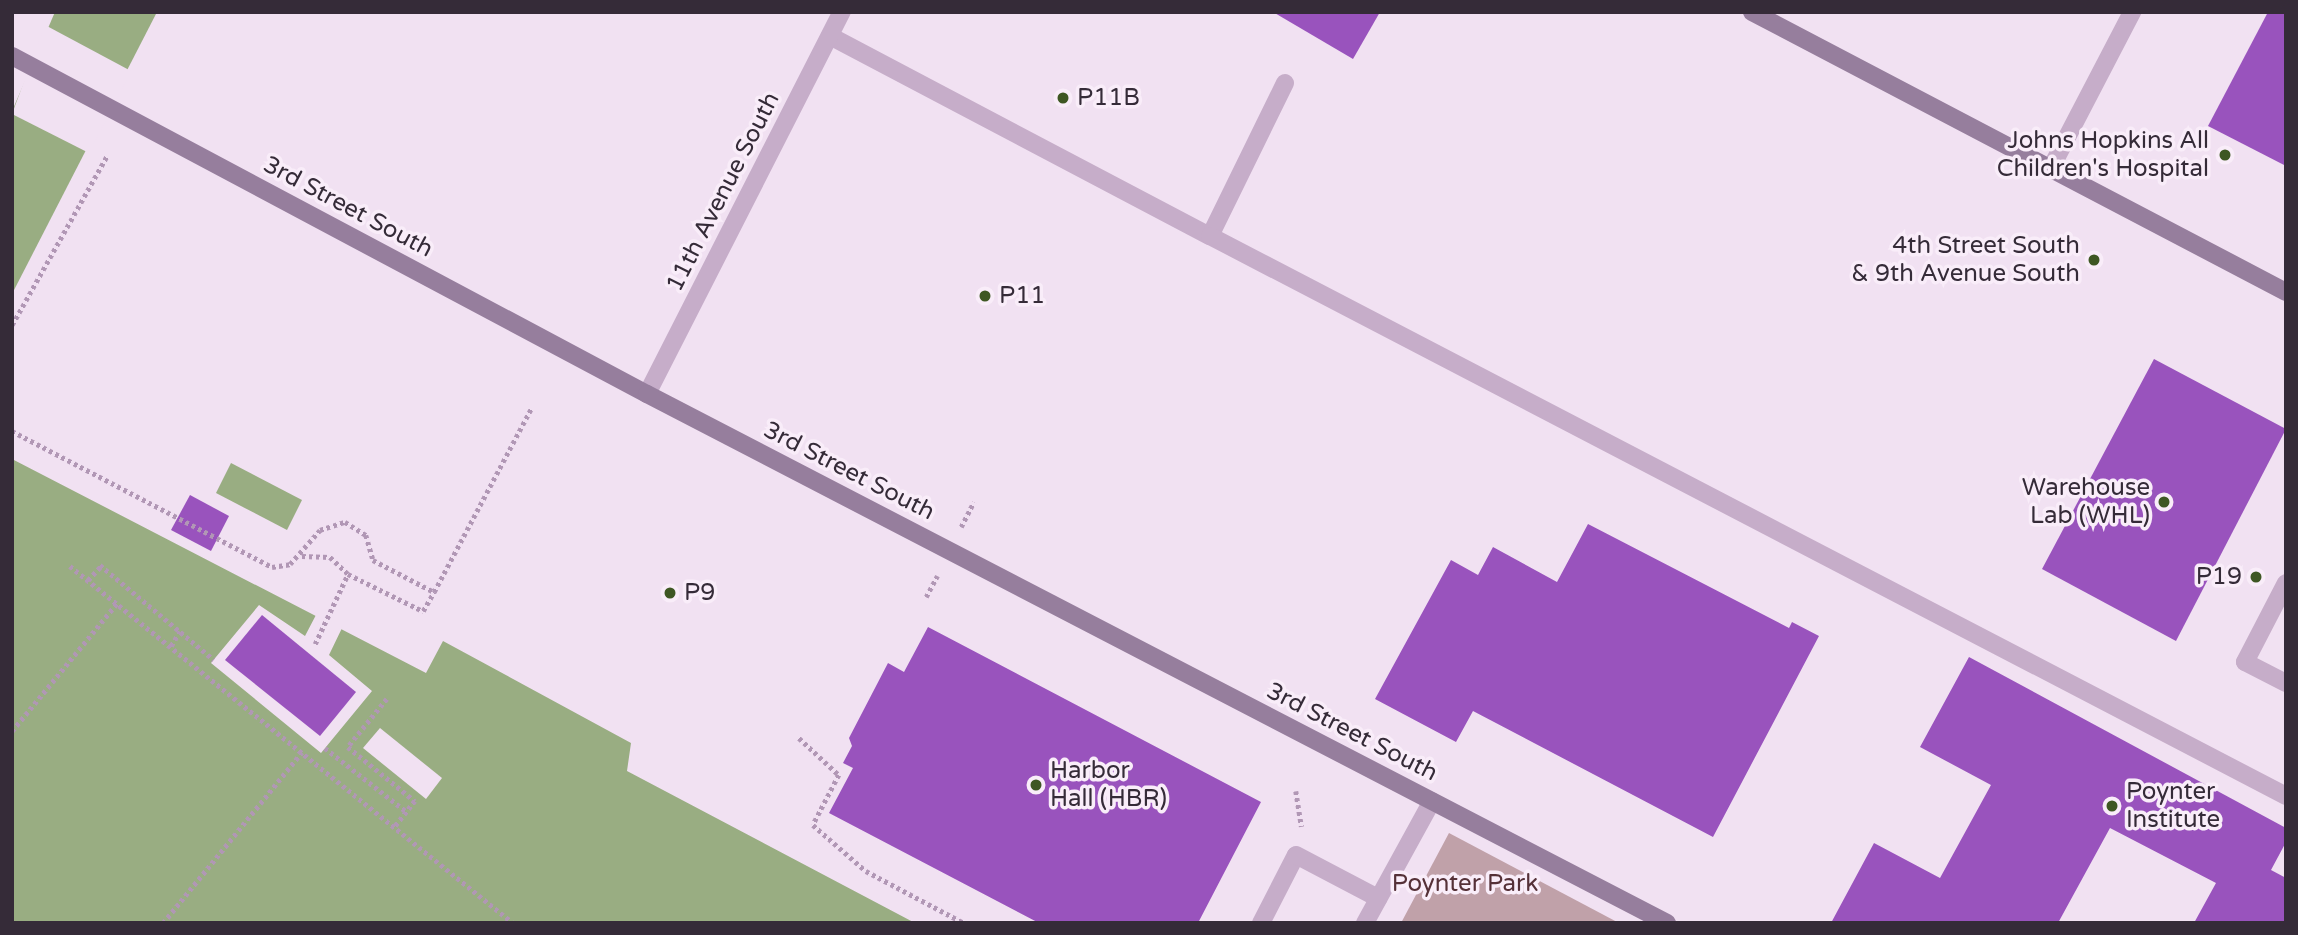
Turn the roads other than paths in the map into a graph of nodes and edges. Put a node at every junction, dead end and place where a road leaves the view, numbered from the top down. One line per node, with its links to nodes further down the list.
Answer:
1 (842, 12): 4 (street, 11th Avenue South)
2 (1752, 12): 7 (street)
3 (2132, 12): 7 (street)
4 (830, 36): 8 (street); 10 (street, 11th Avenue South)
5 (12, 56): 10 (street, 3rd Street South)
6 (1285, 83): 8 (street)
7 (2052, 166): 9 (street)
8 (1210, 236): 13 (street)
9 (2286, 292)
10 (647, 394): 14 (street, 3rd Street South)
11 (2286, 583): 12 (street)
12 (2286, 683)
13 (2286, 796)
14 (1432, 801): 15 (street); 18 (street, 3rd Street South)
15 (1378, 898): 16 (street); 17 (street)
16 (1261, 923)
17 (1365, 923)
18 (1667, 923)

